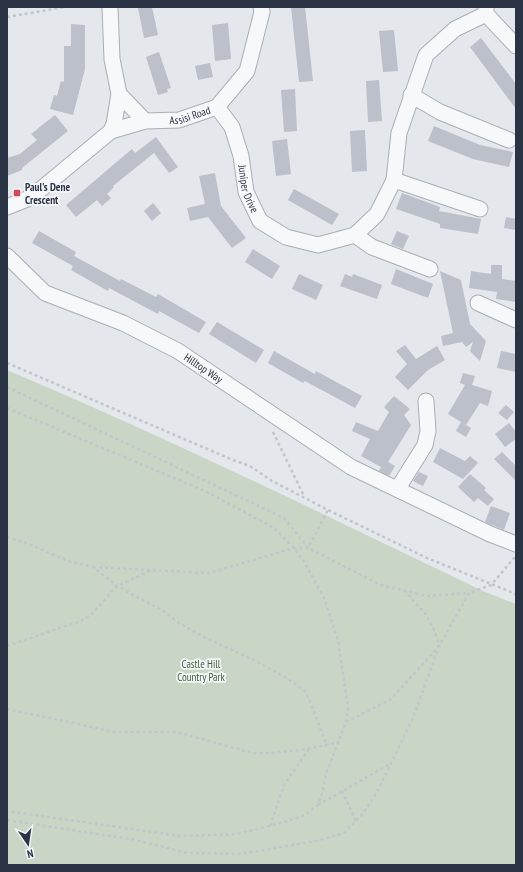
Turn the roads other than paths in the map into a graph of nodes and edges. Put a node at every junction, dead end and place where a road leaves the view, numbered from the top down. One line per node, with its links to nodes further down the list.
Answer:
1 (110, 7): 5 (street)
2 (261, 7): 7 (street, Assisi Road)
3 (486, 11): 4 (street); 6 (street, Juniper Drive)
4 (516, 46)
5 (119, 94): 8 (street); 9 (street)
6 (411, 95): 10 (street); 11 (street, Juniper Drive)
7 (217, 106): 8 (street, Assisi Road); 14 (street, Juniper Drive)
8 (146, 121): 9 (street, Assisi Road)
9 (111, 131): 12 (street)
10 (509, 140)
11 (394, 180): 13 (street); 14 (street, Juniper Drive)
12 (7, 207)
13 (480, 209)
14 (355, 235): 16 (street)
15 (7, 256): 20 (street, Hilltop Way)
16 (430, 269)
17 (478, 303): 18 (street)
18 (516, 320)
19 (426, 401): 20 (street)
20 (398, 488): 21 (street, Hilltop Way)
21 (516, 544)

